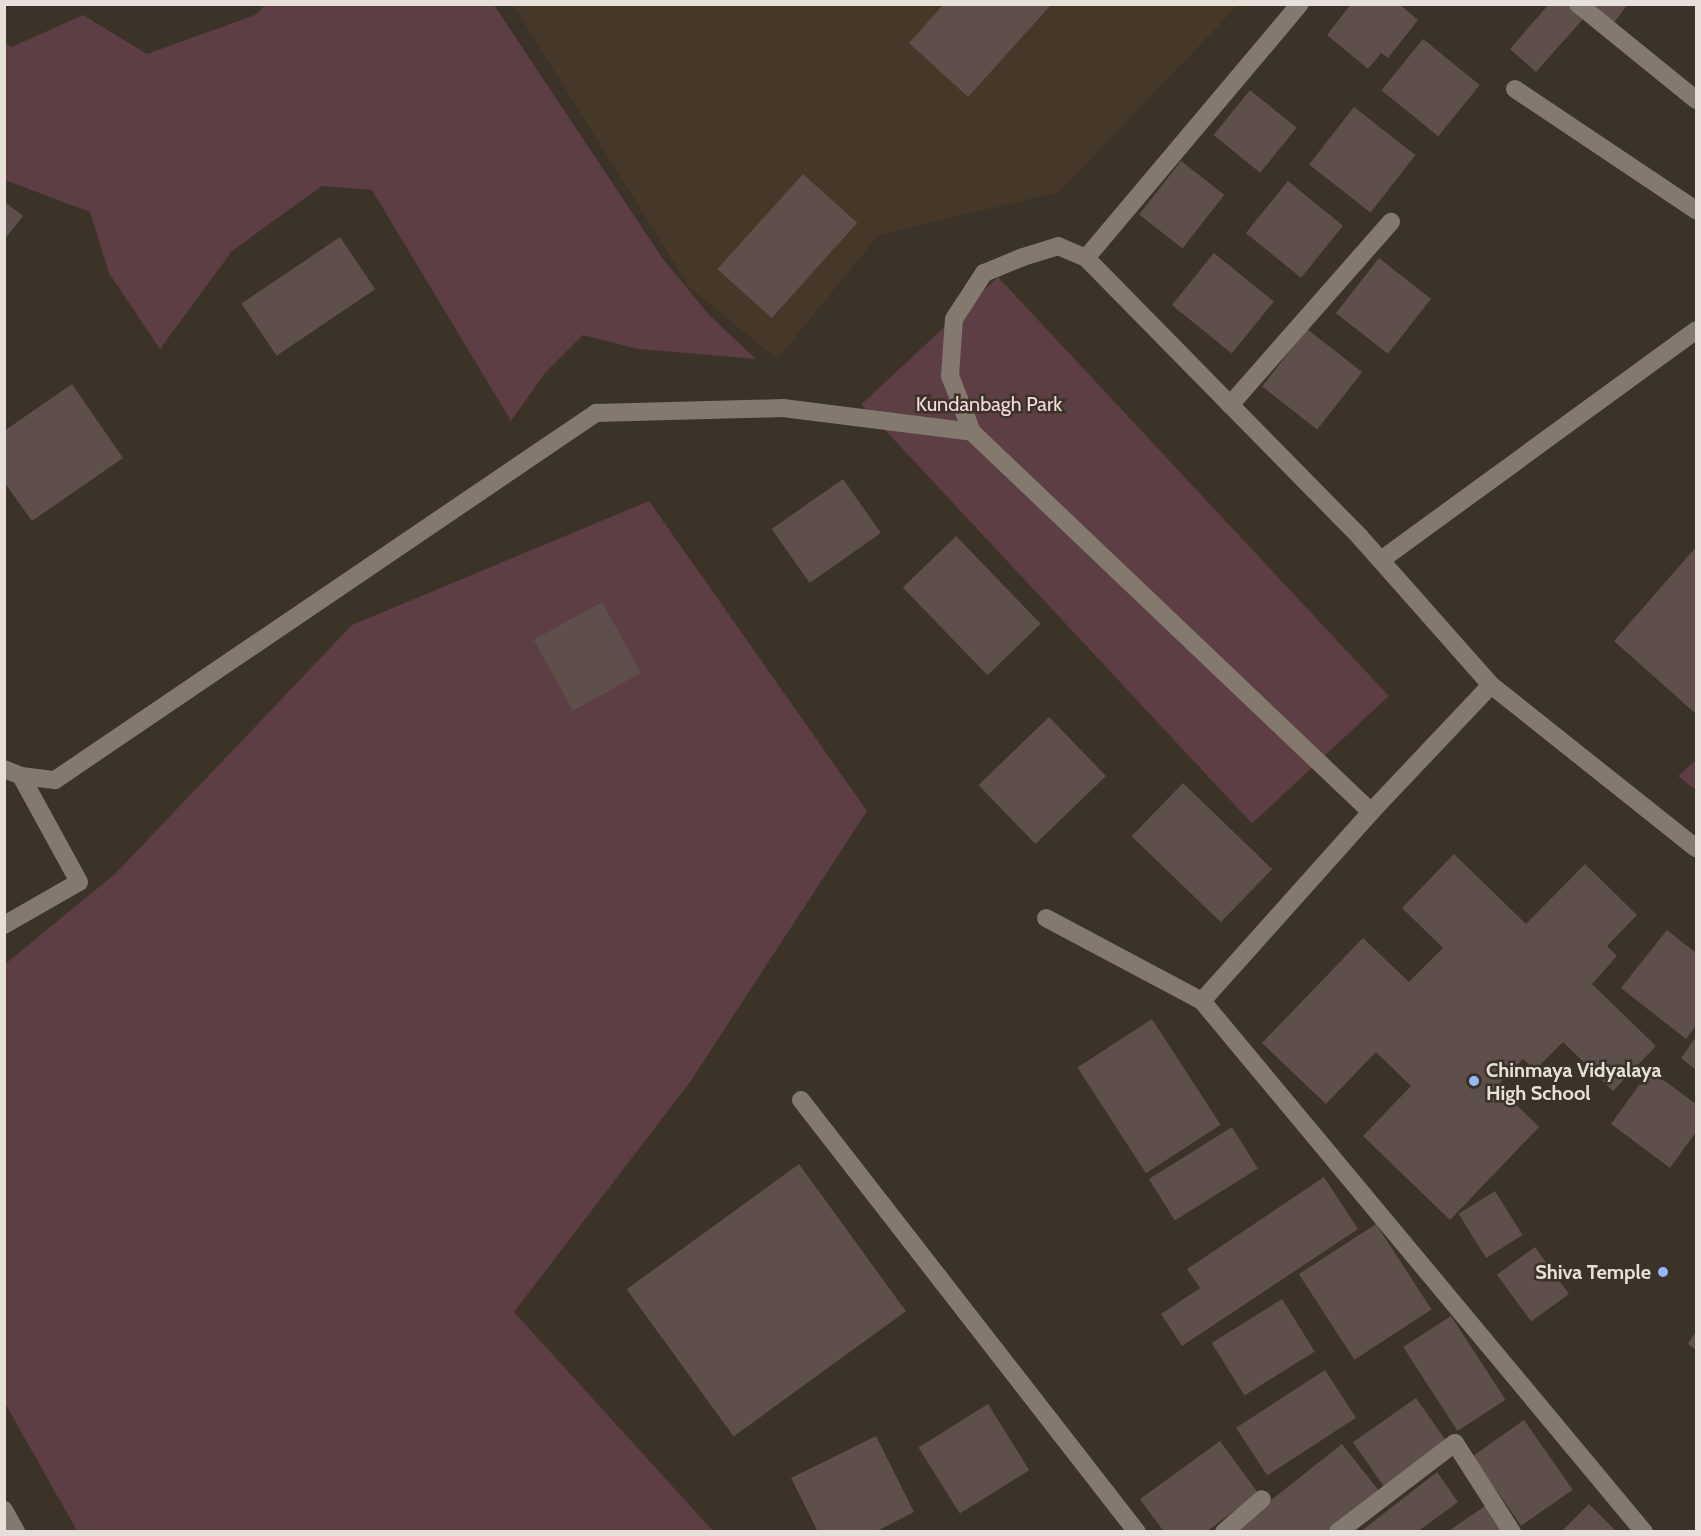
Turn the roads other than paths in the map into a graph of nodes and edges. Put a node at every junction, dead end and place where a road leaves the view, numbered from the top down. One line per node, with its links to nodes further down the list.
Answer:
1 (1300, 4): 7 (street)
2 (1578, 4): 4 (street)
3 (1515, 89): 5 (street)
4 (1696, 100)
5 (1696, 210)
6 (1391, 222): 9 (street)
7 (1086, 258): 9 (street); 10 (street)
8 (1696, 330): 11 (street)
9 (1230, 405): 11 (street)
10 (972, 432): 13 (street); 14 (street)
11 (1381, 560): 12 (street)
12 (1491, 685): 14 (street); 15 (street)
13 (13, 773): 17 (street)
14 (1371, 812): 18 (street)
15 (1696, 848)
16 (1046, 918): 18 (street)
17 (4, 926)
18 (1202, 1001): 27 (street)
19 (801, 1100): 23 (street)
20 (1262, 1499): 24 (street)
21 (4, 1510): 22 (street)
22 (16, 1532)
23 (1137, 1532)
24 (1224, 1532)
25 (1338, 1532): 26 (street)
26 (1512, 1532)
27 (1644, 1532)

